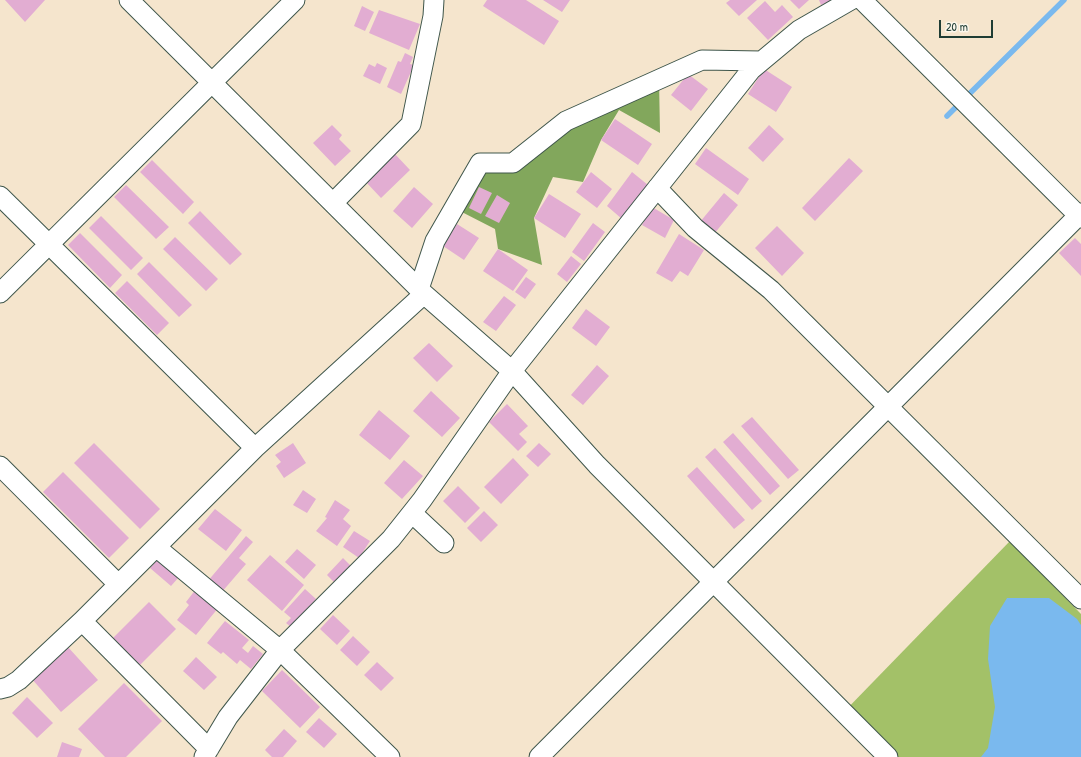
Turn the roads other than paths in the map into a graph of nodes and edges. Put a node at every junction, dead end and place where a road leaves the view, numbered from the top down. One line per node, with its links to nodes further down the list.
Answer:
1 (129, 0): 7 (street)
2 (295, 0): 7 (street)
3 (434, 0): 10 (street)
4 (851, 0): 6 (street)
5 (862, 0): 11 (street)
6 (761, 61): 8 (street); 13 (street)
7 (213, 82): 10 (street); 12 (street)
8 (656, 188): 15 (street); 16 (street)
9 (0, 196): 12 (street)
10 (333, 203): 13 (street)
11 (1080, 216): 16 (street)
12 (49, 245): 14 (street); 17 (street)
13 (422, 292): 15 (street); 17 (street)
14 (0, 293)
15 (512, 371): 19 (street); 22 (street)
16 (888, 407): 22 (street); 24 (street)
17 (255, 448): 21 (street)
18 (0, 466): 23 (street)
19 (412, 512): 20 (street); 26 (street)
20 (444, 543)
21 (156, 547): 23 (street); 26 (street)
22 (714, 582): 30 (street); 31 (street)
23 (118, 584): 25 (street)
24 (1081, 598)
25 (82, 621): 27 (street); 28 (street)
26 (280, 650): 28 (street); 29 (street)
27 (0, 689)
28 (206, 753)
29 (390, 757)
30 (539, 757)
31 (888, 757)

